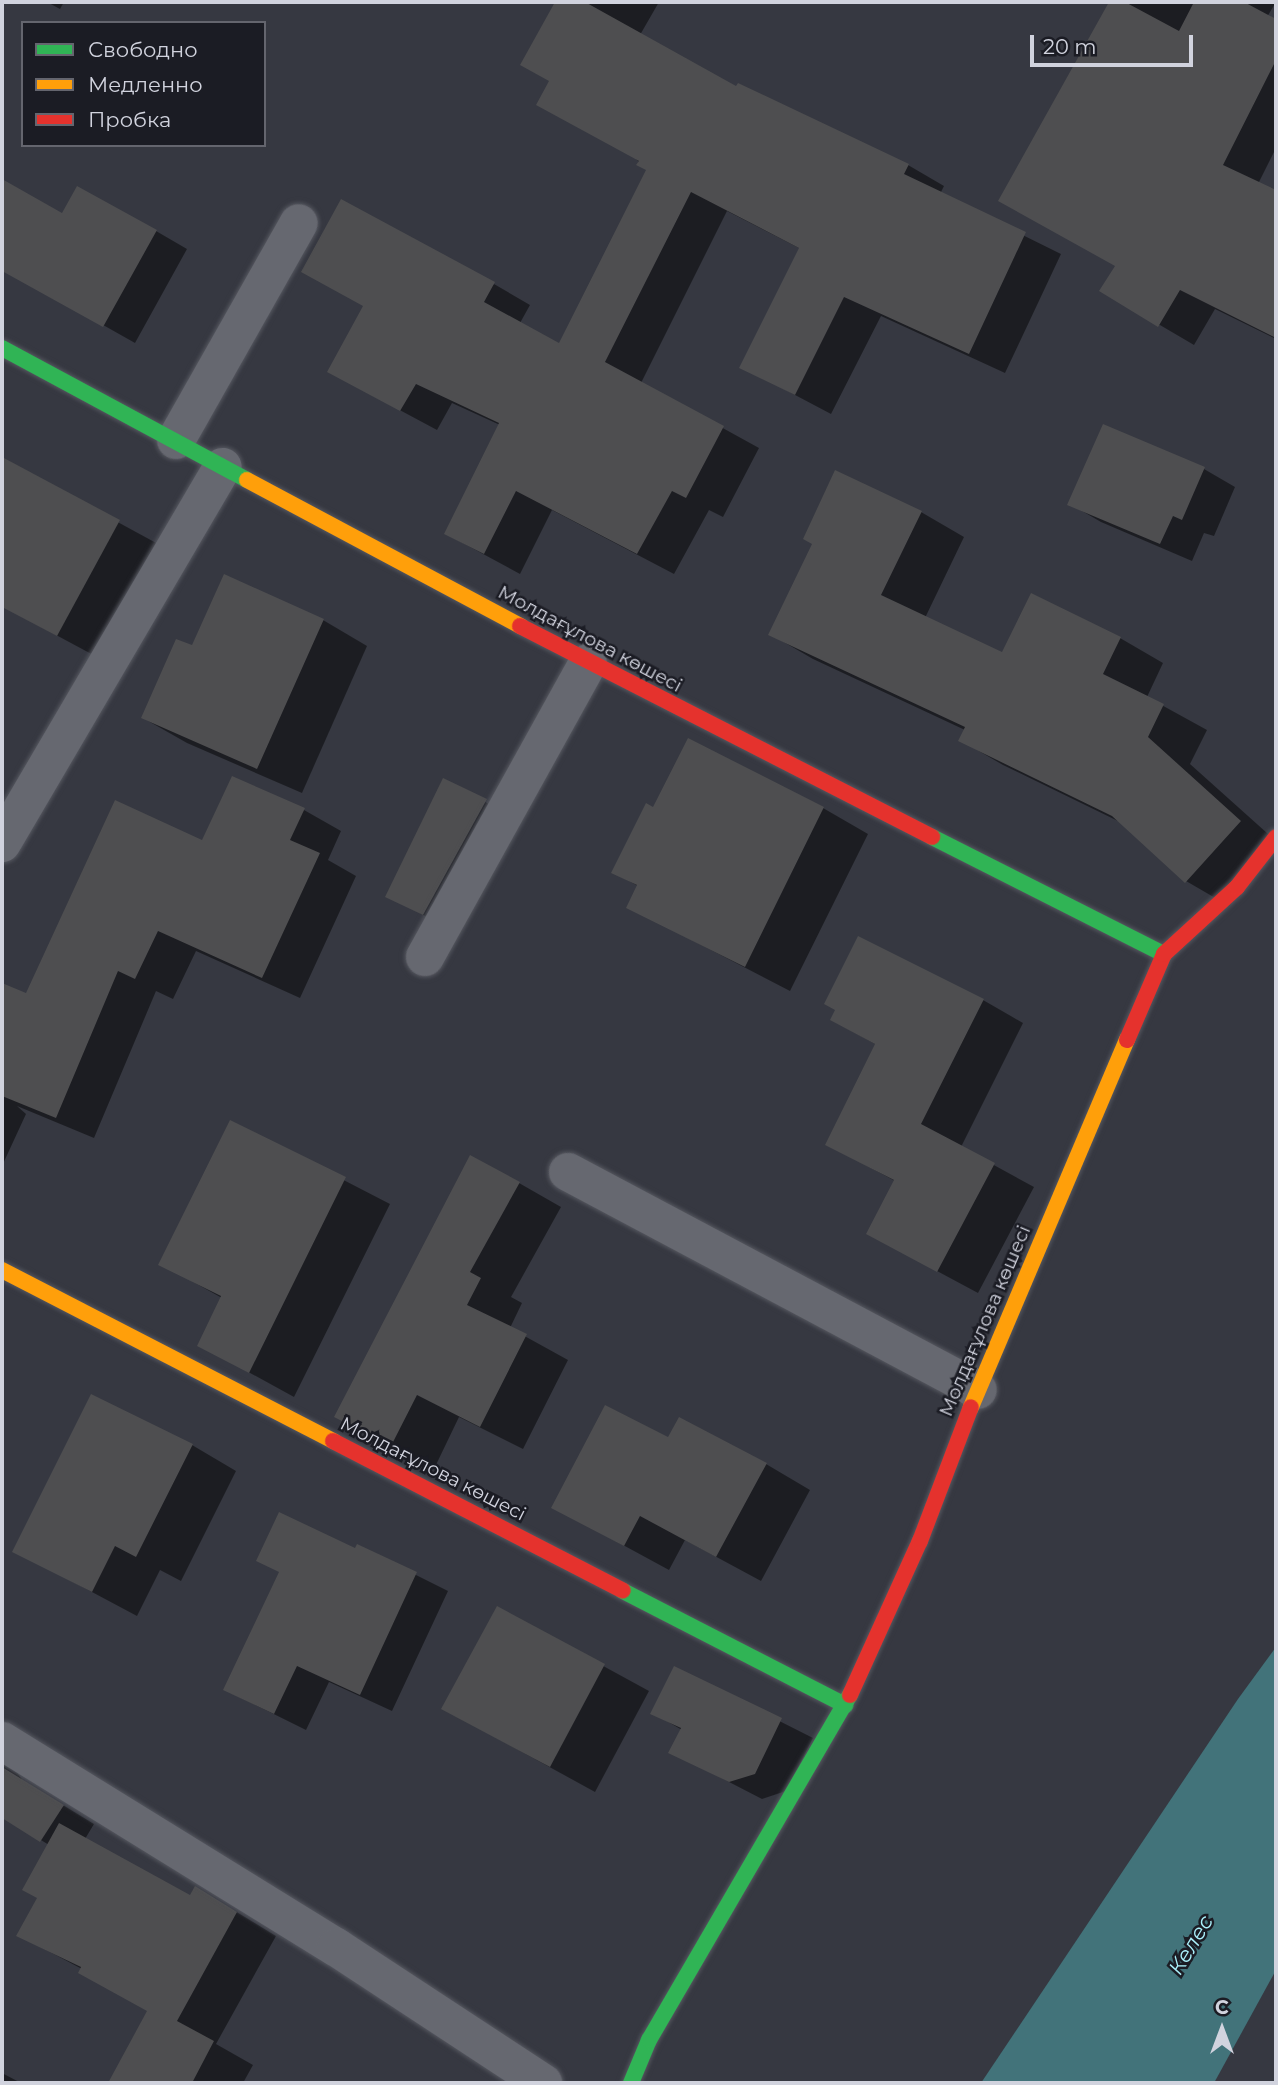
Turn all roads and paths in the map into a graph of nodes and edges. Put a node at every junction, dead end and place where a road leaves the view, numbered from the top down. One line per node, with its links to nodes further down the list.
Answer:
1 (299, 223): 3 (street)
2 (2, 348): 3 (street, Молдағұлова көшесі)
3 (176, 440): 4 (street, Молдағұлова көшесі)
4 (223, 467): 5 (street, Молдағұлова көшесі); 7 (street)
5 (588, 663): 8 (street, Молдағұлова көшесі); 9 (street)
6 (1276, 836): 8 (street, Молдағұлова көшесі)
7 (2, 843)
8 (1164, 954): 12 (street, Молдағұлова көшесі)
9 (425, 957)
10 (568, 1172): 12 (street)
11 (2, 1270): 13 (street, Молдағұлова көшесі)
12 (978, 1390): 13 (street, Молдағұлова көшесі)
13 (845, 1705): 16 (street, Молдағұлова көшесі)
14 (2, 1741): 15 (street)
15 (543, 2083)
16 (631, 2083)

